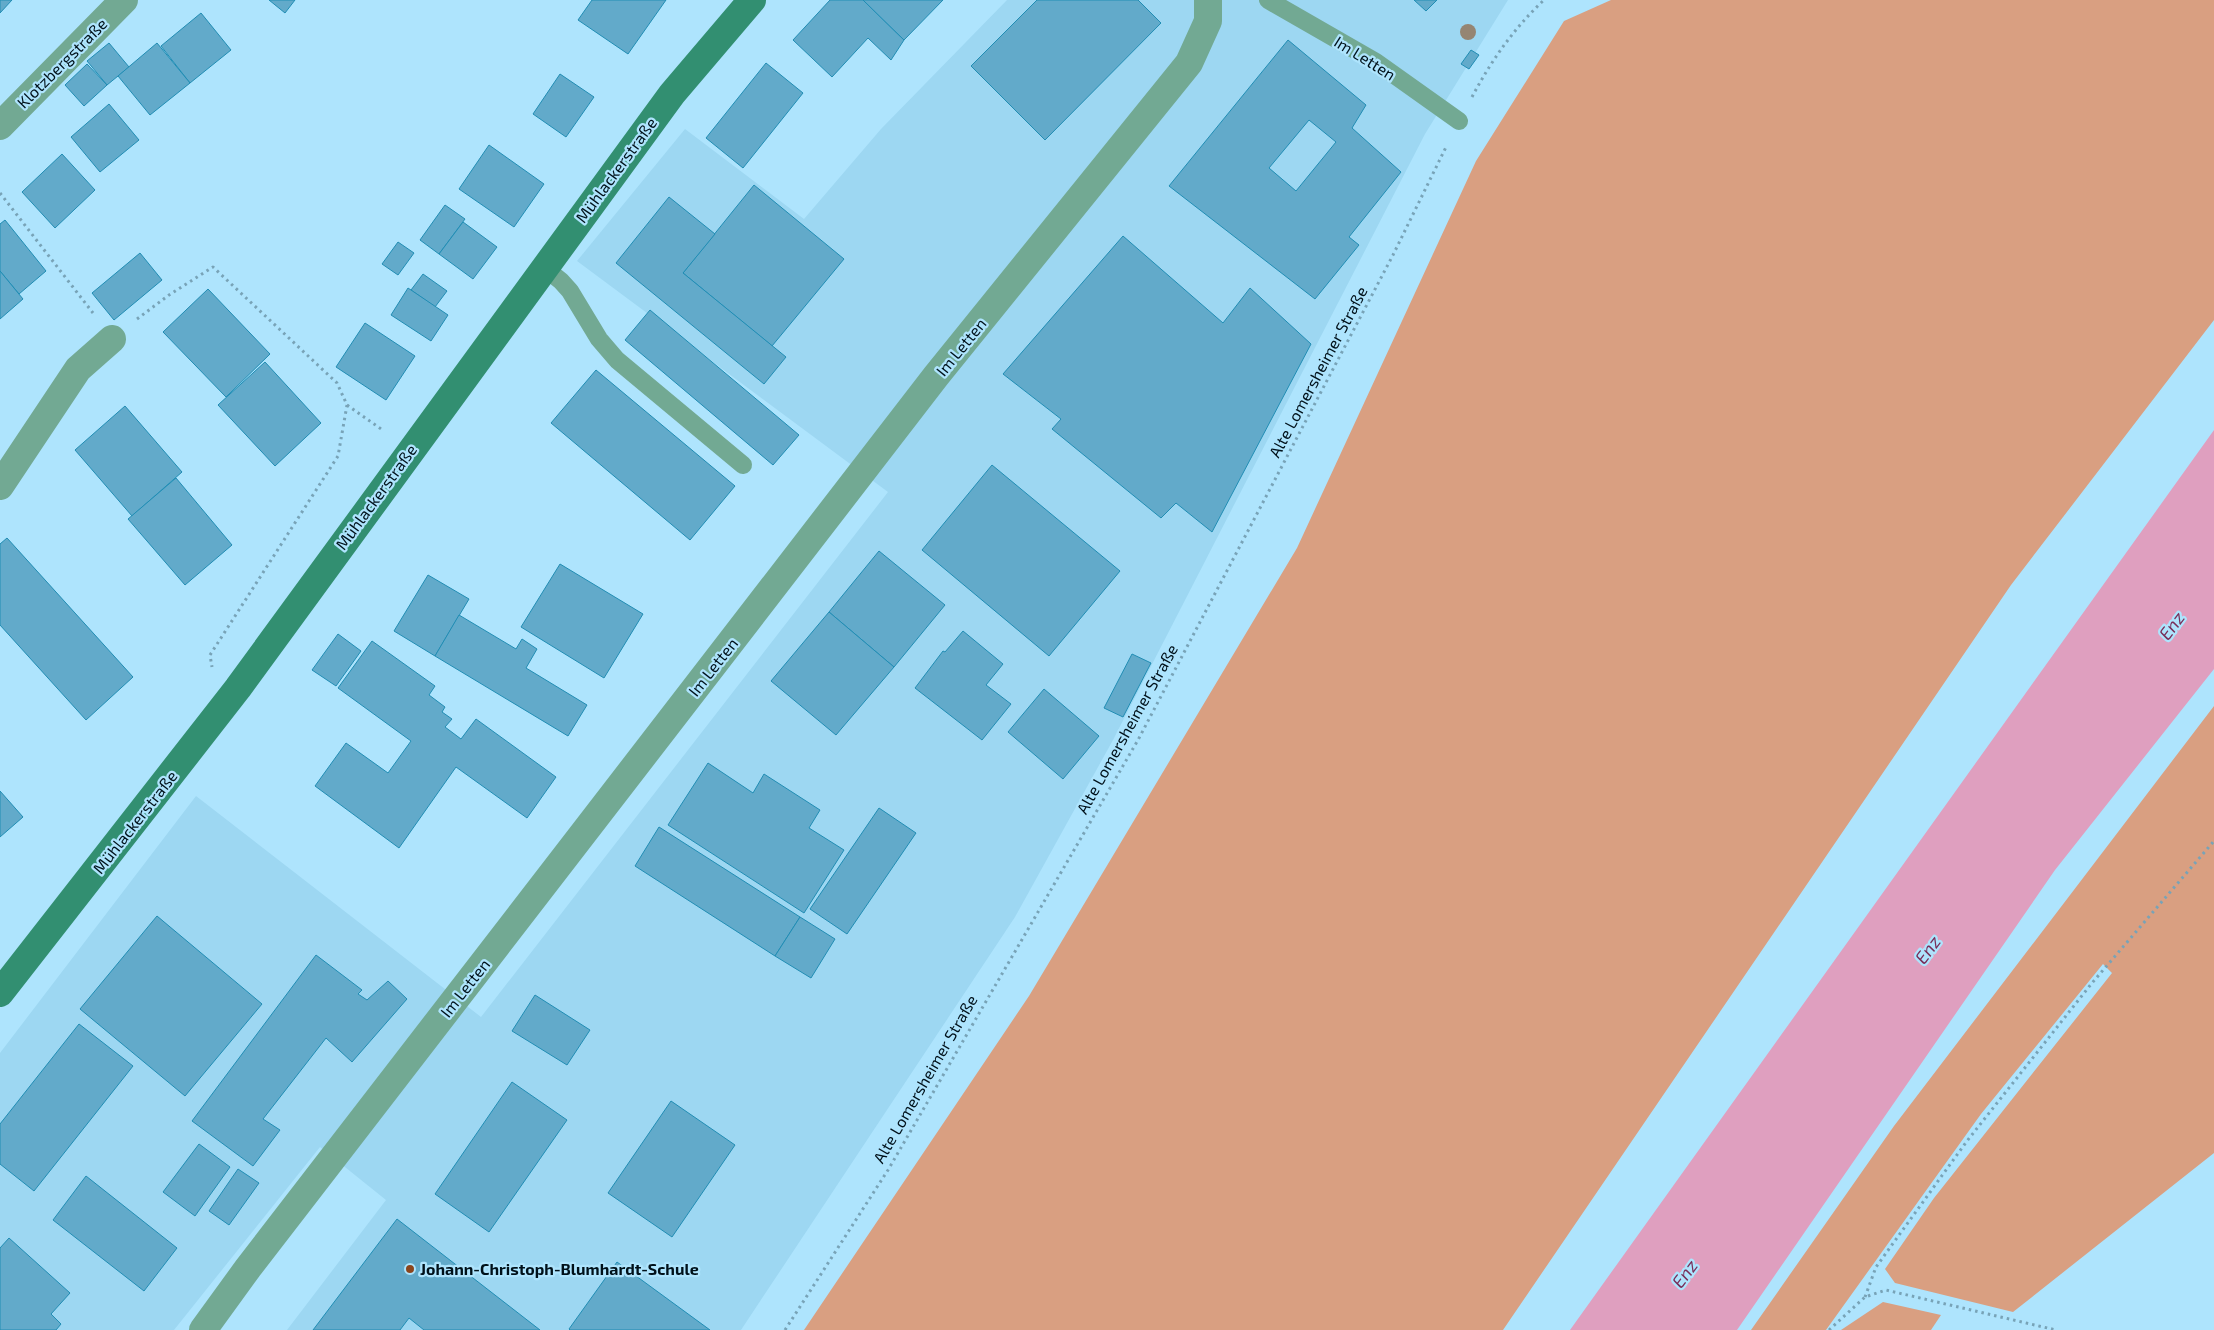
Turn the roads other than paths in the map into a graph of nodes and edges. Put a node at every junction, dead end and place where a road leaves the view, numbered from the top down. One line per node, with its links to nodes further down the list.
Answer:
1 (124, 0): 6 (street, Klotzbergstraße)
2 (752, 0): 7 (street, Mühlackerstraße)
3 (1208, 0): 12 (street, Im Letten)
4 (1268, 0): 5 (lane, Im Letten)
5 (1459, 121)
6 (0, 126)
7 (546, 269): 9 (lane); 11 (street, Mühlackerstraße)
8 (112, 339): 10 (street)
9 (743, 465)
10 (0, 486)
11 (0, 993)
12 (203, 1330)

